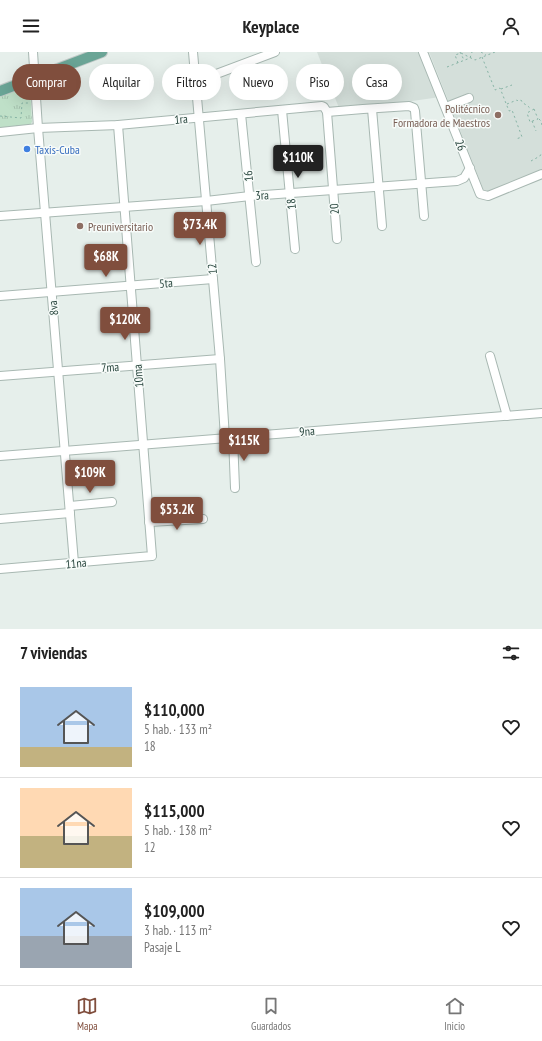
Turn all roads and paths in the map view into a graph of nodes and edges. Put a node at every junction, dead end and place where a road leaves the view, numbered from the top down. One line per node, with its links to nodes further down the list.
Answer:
1 (33, 52): 15 (street, 8va)
2 (102, 52): 16 (main road)
3 (193, 52): 17 (street, 12)
4 (275, 52): 19 (street)
5 (423, 52): 29 (street, 26)
6 (472, 52): 12 (path)
7 (481, 52): 10 (path)
8 (495, 52): 10 (path)
9 (461, 53): 12 (path); 13 (path); 14 (path)
10 (487, 55): 11 (path)
11 (482, 57): 12 (path); 22 (path)
12 (470, 58): 13 (path)
13 (464, 60): 14 (path)
14 (458, 63): 18 (path)
15 (34, 64)
16 (71, 64)
17 (194, 64)
18 (447, 67)
19 (221, 72)
20 (512, 85): 22 (path)
21 (12, 87): 23 (main road)
22 (501, 90): 28 (path)
23 (0, 91)
24 (469, 98): 29 (street)
25 (36, 100): 41 (street, 8va)
26 (196, 100): 36 (street, 12)
27 (30, 103): 35 (path)
28 (507, 104): 33 (path); 44 (path)
29 (446, 108): 47 (street, 26)
30 (372, 109): 32 (street, 1ra); 49 (street, 1ra); 50 (street)
31 (282, 110): 32 (street, 1ra); 34 (street, 1ra); 52 (street, 18)
32 (326, 110): 51 (street, 20)
33 (531, 111): 37 (path); 38 (path)
34 (241, 114): 36 (street, 1ra); 53 (street, 16)
35 (0, 116)
36 (198, 118): 39 (street, 1ra); 54 (street, 12)
37 (538, 119): 38 (path); 40 (path)
38 (532, 121): 42 (path)
39 (118, 125): 41 (street, 1ra); 55 (street, 10ma)
40 (542, 125)
41 (38, 128): 43 (street, 1ra); 56 (street, 8va)
42 (536, 131)
43 (0, 132)
44 (516, 139)
45 (542, 152): 46 (path)
46 (531, 161)
47 (470, 168): 48 (street, 26); 49 (street, 3ra)
48 (542, 174)
49 (422, 184): 50 (street, 3ra); 58 (street)
50 (378, 187): 51 (street, 3ra); 59 (street)
51 (333, 191): 52 (street, 3ra); 60 (street, 20)
52 (290, 194): 53 (street, 3ra); 61 (street, 18)
53 (250, 196): 54 (street, 3ra); 62 (street, 16)
54 (206, 201): 55 (street, 3ra); 63 (street, 12)
55 (124, 207): 56 (street, 3ra); 64 (street, 10ma)
56 (45, 213): 57 (street, 3ra); 65 (street, 8va)
57 (0, 216)
58 (424, 216)
59 (382, 226)
60 (337, 239)
61 (295, 249)
62 (256, 262)
63 (213, 279): 64 (street, 5ta); 68 (street, 12)
64 (131, 286): 65 (street, 5ta); 69 (street, 10ma)
65 (52, 292): 66 (street, 5ta); 70 (street, 8va)
66 (0, 296)
67 (490, 356): 73 (street)
68 (220, 359): 69 (street, 7ma); 74 (street, 12)
69 (137, 365): 70 (street, 7ma); 75 (street, 10ma)
70 (59, 371): 71 (street, 7ma); 76 (street, 8va)
71 (0, 376)
72 (542, 413): 73 (street, 9na)
73 (507, 416): 74 (street, 9na)
74 (229, 437): 75 (street, 9na); 78 (street, 12)
75 (143, 444): 76 (street, 9na); 83 (street, 10ma)
76 (65, 450): 77 (street, 9na); 80 (street, 8va)
77 (0, 456)
78 (235, 488)
79 (112, 502): 80 (street)
80 (70, 510): 81 (street); 85 (street, 8va)
81 (0, 519)
82 (203, 519): 83 (street)
83 (149, 522): 84 (street, 10ma)
84 (152, 556): 85 (street, 11na)
85 (74, 563): 86 (street, 11na)
86 (0, 569)

